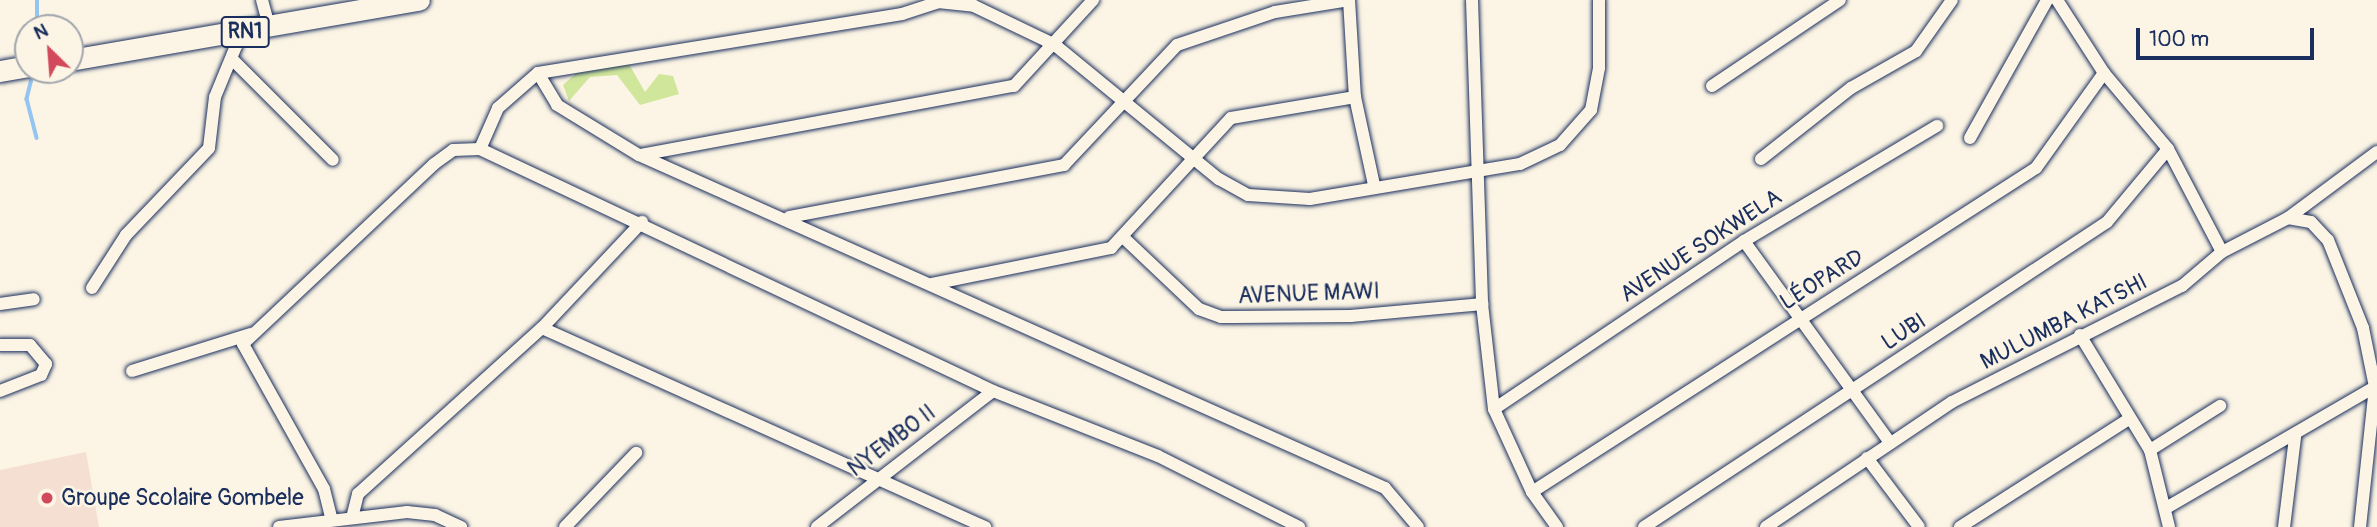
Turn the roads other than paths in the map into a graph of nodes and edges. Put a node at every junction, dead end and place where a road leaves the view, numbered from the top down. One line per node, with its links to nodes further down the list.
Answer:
1 (262, 0): 12 (street)
2 (419, 0): 12 (highway, RN1)
3 (1093, 0): 14 (street)
4 (1349, 0): 11 (street); 21 (street)
5 (1472, 0): 31 (street)
6 (1598, 0): 31 (street)
7 (1840, 0): 19 (street)
8 (1952, 0): 29 (street)
9 (2047, 0): 23 (street)
10 (2057, 0): 18 (street)
11 (1274, 6): 20 (street)
12 (269, 27): 13 (highway, RN1)
13 (218, 37): 15 (highway, RN1); 16 (street)
14 (1055, 45): 17 (street); 20 (street); 27 (street)
15 (84, 58)
16 (233, 60): 30 (street); 40 (street)
17 (538, 73): 24 (street); 27 (street)
18 (2104, 73): 25 (street); 44 (street, LÉOPARD)
19 (1712, 86)
20 (1122, 97): 28 (street); 33 (street)
21 (1355, 97): 28 (street); 32 (street)
22 (1937, 126): 37 (street, AVENUE SOKWELA)
23 (1970, 138)
24 (480, 149): 35 (street); 46 (street)
25 (2168, 149): 38 (street); 51 (street, LUBI)
26 (2377, 152): 34 (street, MULUMBA KATSHI)
27 (639, 155): 33 (street)
28 (1194, 158): 32 (street); 36 (street)
29 (1761, 159)
30 (333, 160)
31 (1478, 172): 32 (street); 43 (street)
32 (1374, 185)
33 (789, 217): 39 (street)
34 (2288, 218): 38 (street, MULUMBA KATSHI); 50 (street)
35 (642, 222): 45 (street); 53 (street)
36 (1124, 238): 39 (street); 43 (street, AVENUE MAWI)
37 (1744, 241): 44 (street); 55 (street, AVENUE SOKWELA)
38 (2222, 252): 47 (street, MULUMBA KATSHI)
39 (932, 285): 73 (street)
40 (92, 288)
41 (34, 299): 42 (street)
42 (0, 304)
43 (1482, 304): 55 (street)
44 (1803, 317): 51 (street); 63 (street, LÉOPARD)
45 (542, 328): 62 (street); 65 (street)
46 (251, 334): 49 (street); 66 (street)
47 (2080, 335): 56 (street); 58 (street, MULUMBA KATSHI)
48 (0, 345): 52 (street)
49 (132, 371)
50 (2375, 387): 57 (street); 81 (street)
51 (1855, 389): 58 (street); 75 (street, LUBI)
52 (0, 391)
53 (993, 391): 62 (street, NYEMBO II); 72 (street)
54 (2220, 406): 59 (street)
55 (1494, 409): 63 (street)
56 (2129, 419): 59 (street); 78 (street)
57 (2295, 437): 64 (street); 80 (street)
58 (1889, 441): 61 (street, MULUMBA KATSHI)
59 (2150, 450): 64 (street)
60 (636, 453): 69 (street)
61 (1867, 458): 76 (street, MULUMBA KATSHI); 77 (street)
62 (876, 478): 70 (street, NYEMBO II); 71 (street)
63 (1532, 492): 74 (street)
64 (2166, 508): 79 (street)
65 (353, 514): 66 (street); 68 (street)
66 (331, 517): 67 (street)
67 (279, 527)
68 (461, 527)
69 (565, 527)
70 (817, 527)
71 (985, 527)
72 (1299, 527)
73 (1418, 527)
74 (1557, 527)
75 (1643, 527)
76 (1766, 527)
77 (1919, 527)
78 (1960, 527)
79 (2169, 527)
80 (2284, 527)
81 (2360, 527)

